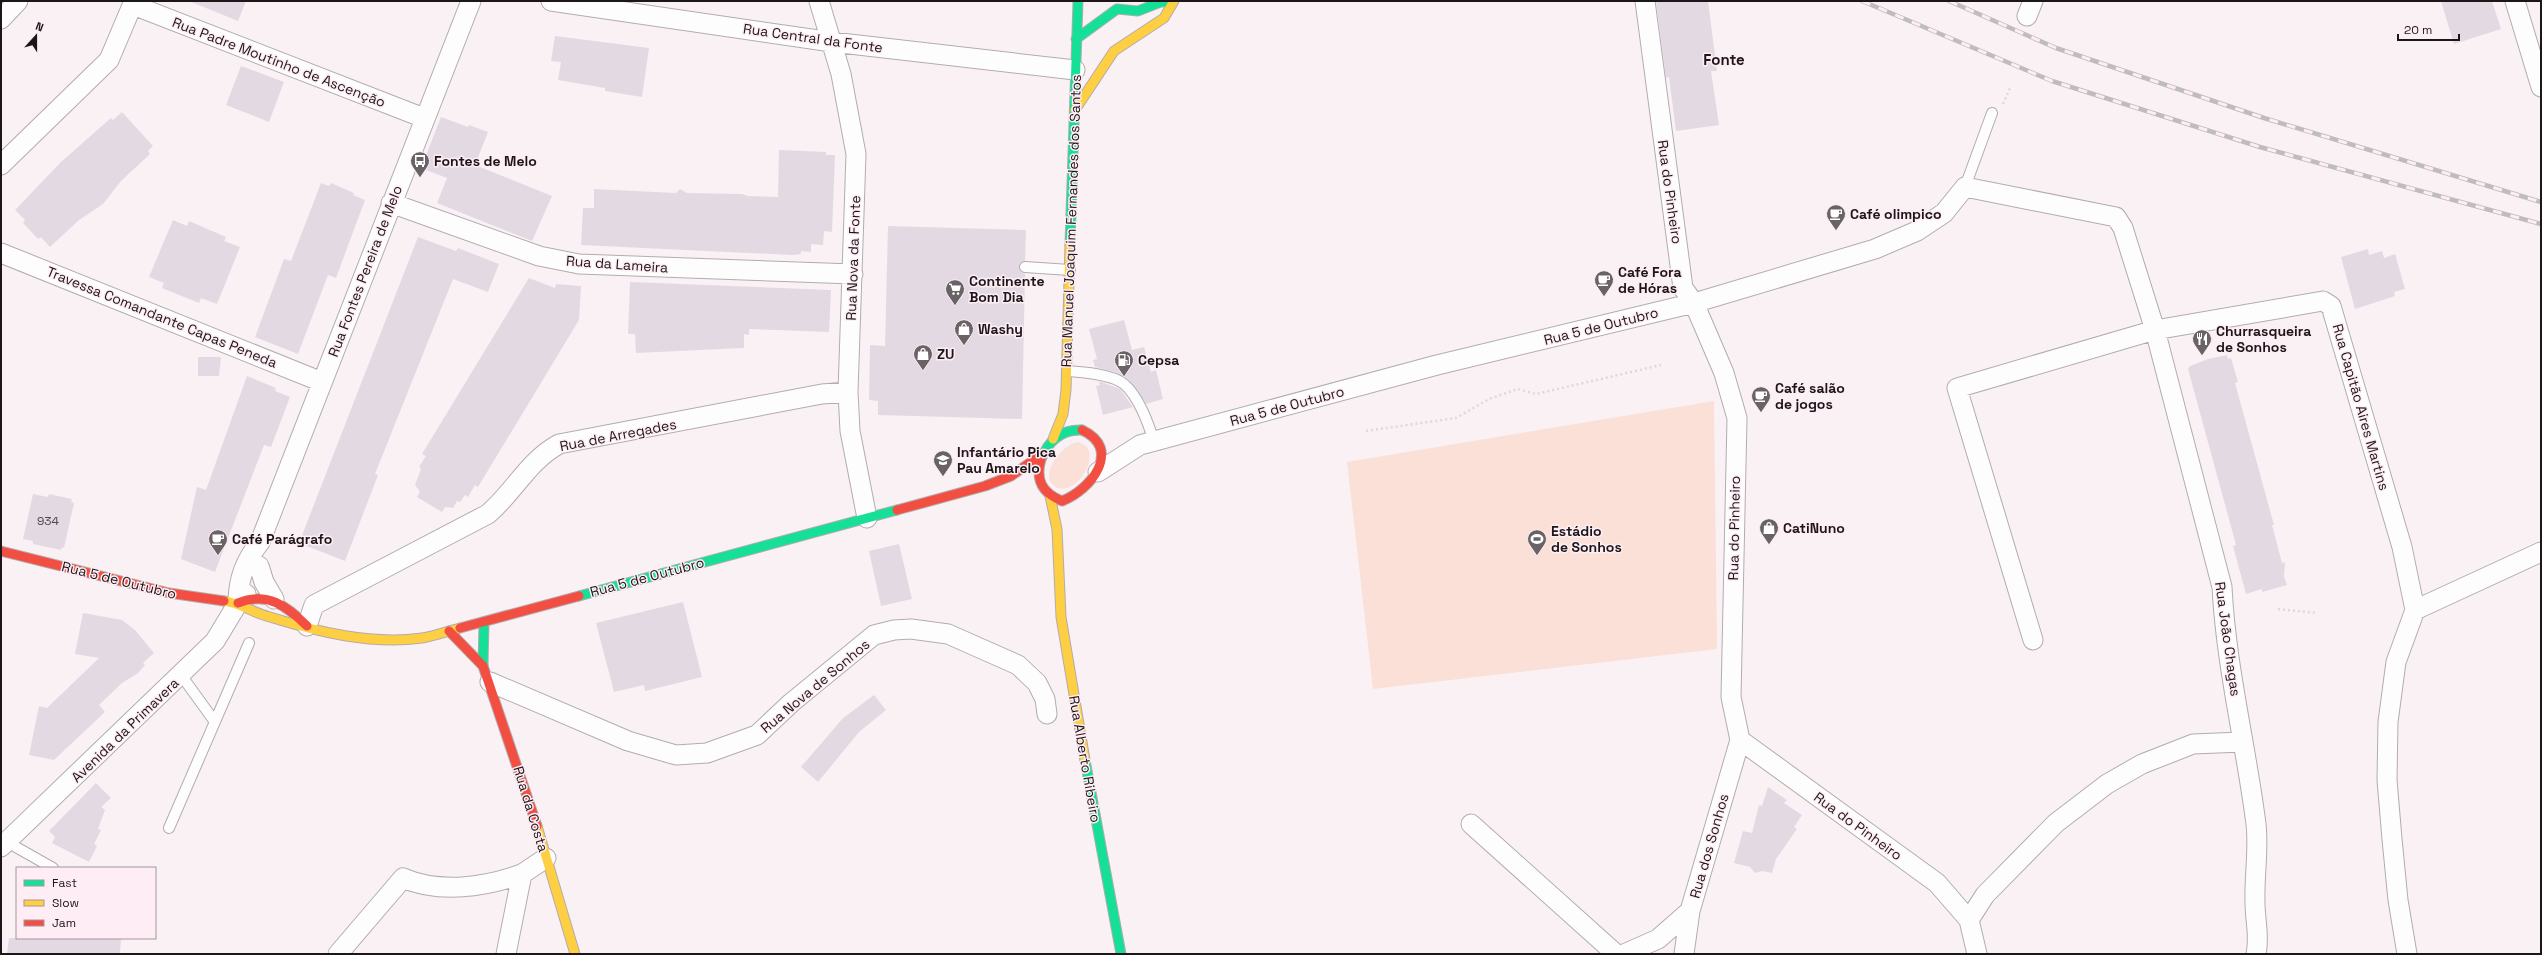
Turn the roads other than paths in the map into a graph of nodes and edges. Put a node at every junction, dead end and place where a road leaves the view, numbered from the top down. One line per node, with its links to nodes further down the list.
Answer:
1 (18, 1): 11 (street)
2 (471, 1): 21 (street, Rua Fontes Pereira de Melo)
3 (551, 1): 13 (street, Rua Central da Fonte)
4 (819, 1): 13 (street, Rua Nova da Fonte)
5 (1078, 1): 12 (main road, Rua Manuel Joaquim Fernandes dos Santos)
6 (1645, 1): 29 (street, Rua do Pinheiro)
7 (2515, 1): 18 (street)
8 (1173, 2): 10 (main road); 16 (main road)
9 (134, 3): 21 (street, Rua Padre Moutinho de Ascenção); 22 (street)
10 (1111, 5): 12 (main road)
11 (1, 19)
12 (1076, 39): 14 (main road); 17 (main road, Rua Manuel Joaquim Fernandes dos Santos)
13 (832, 42): 17 (street, Rua Central da Fonte); 28 (street, Rua Nova da Fonte)
14 (1089, 43)
15 (1102, 47): 16 (main road)
16 (1114, 51): 19 (main road)
17 (1076, 70): 19 (main road, Rua Manuel Joaquim Fernandes dos Santos)
18 (2541, 87)
19 (1076, 110): 27 (main road, Rua Manuel Joaquim Fernandes dos Santos)
20 (1992, 113): 23 (lane, Rua 5 de Outubro)
21 (424, 118): 24 (street, Rua Fontes Pereira de Melo)
22 (1, 165)
23 (1965, 187): 29 (street, Rua 5 de Outubro); 30 (street)
24 (391, 203): 28 (street, Rua da Lameira); 32 (street, Rua Fontes Pereira de Melo)
25 (1, 253): 32 (street, Travessa Comandante Capas Peneda)
26 (1025, 267): 27 (lane)
27 (1070, 270): 31 (main road, Rua Manuel Joaquim Fernandes dos Santos)
28 (853, 274): 34 (street, Rua Nova da Fonte)
29 (1694, 303): 37 (street, Rua 5 de Outubro); 64 (street, Rua do Pinheiro)
30 (2156, 330): 54 (street, Rua Capitão Aires Martins); 58 (street, Rua Capitão Aires Martins); 65 (street, Rua João Chagas)
31 (1067, 371): 33 (main road, Rua Manuel Joaquim Fernandes dos Santos); 37 (lane)
32 (322, 382): 47 (street, Rua Fontes Pereira de Melo)
33 (1066, 390): 35 (main road); 36 (main road, Rua Manuel Joaquim Fernandes dos Santos)
34 (848, 392): 45 (street, Rua Nova da Fonte); 56 (street, Rua de Arregades)
35 (1088, 433): 36 (main road); 37 (street, Rua 5 de Outubro); 39 (main road)
36 (1053, 439): 38 (main road)
37 (1147, 443): 39 (street, Rua 5 de Outubro)
38 (1044, 453): 41 (main road, Rua 5 de Outubro); 43 (main road)
39 (1093, 479): 43 (main road); 44 (main road)
40 (1016, 485): 41 (main road, Rua 5 de Outubro)
41 (985, 486): 45 (main road, Rua 5 de Outubro)
42 (1030, 487): 43 (main road)
43 (1047, 493): 50 (main road, Rua Alberto Ribeiro)
44 (1078, 504)
45 (867, 518): 55 (main road, Rua 5 de Outubro)
46 (1067, 532): 50 (main road, Rua Alberto Ribeiro)
47 (260, 542): 51 (street, Rua Fontes Pereira de Melo); 53 (street, Rua Fontes Pereira de Melo)
48 (1, 551): 53 (main road, Rua 5 de Outubro)
49 (2541, 552): 54 (street)
50 (1060, 562): 77 (main road, Rua Alberto Ribeiro)
51 (259, 566): 52 (street, Rua Fontes Pereira de Melo); 53 (street, Rua Fontes Pereira de Melo)
52 (274, 600): 53 (main road, Rua 5 de Outubro); 56 (main road, Rua 5 de Outubro)
53 (238, 603): 56 (main road, Rua 5 de Outubro); 61 (street, Avenida da Primavera)
54 (2415, 610): 83 (street)
55 (484, 622): 57 (main road, Rua 5 de Outubro); 60 (main road, Rua da Costa)
56 (307, 626): 57 (main road, Rua 5 de Outubro)
57 (449, 631): 60 (main road, Rua da Costa)
58 (2033, 640)
59 (249, 644): 63 (lane)
60 (486, 674): 62 (street, Rua Nova de Sonhos); 69 (main road, Rua da Costa)
61 (181, 675): 63 (lane); 68 (street, Avenida da Primavera)
62 (1047, 714)
63 (215, 722): 67 (lane)
64 (1740, 740): 72 (street, Rua dos Sonhos); 73 (street, Rua do Pinheiro)
65 (2242, 742): 73 (street); 82 (street, Rua João Chagas)
66 (1471, 824): 78 (street)
67 (169, 828)
68 (4, 845): 70 (lane)
69 (546, 858): 71 (street); 76 (main road, Rua da Costa)
70 (51, 867)
71 (522, 874): 74 (street); 75 (street)
72 (1690, 911): 79 (street); 80 (street, Rua dos Sonhos)
73 (1969, 920): 81 (street, Rua do Pinheiro)
74 (338, 954)
75 (506, 954)
76 (575, 954)
77 (1121, 954)
78 (1616, 954)
79 (1624, 954)
80 (1684, 954)
81 (1977, 954)
82 (2256, 954)
83 (2407, 954)

